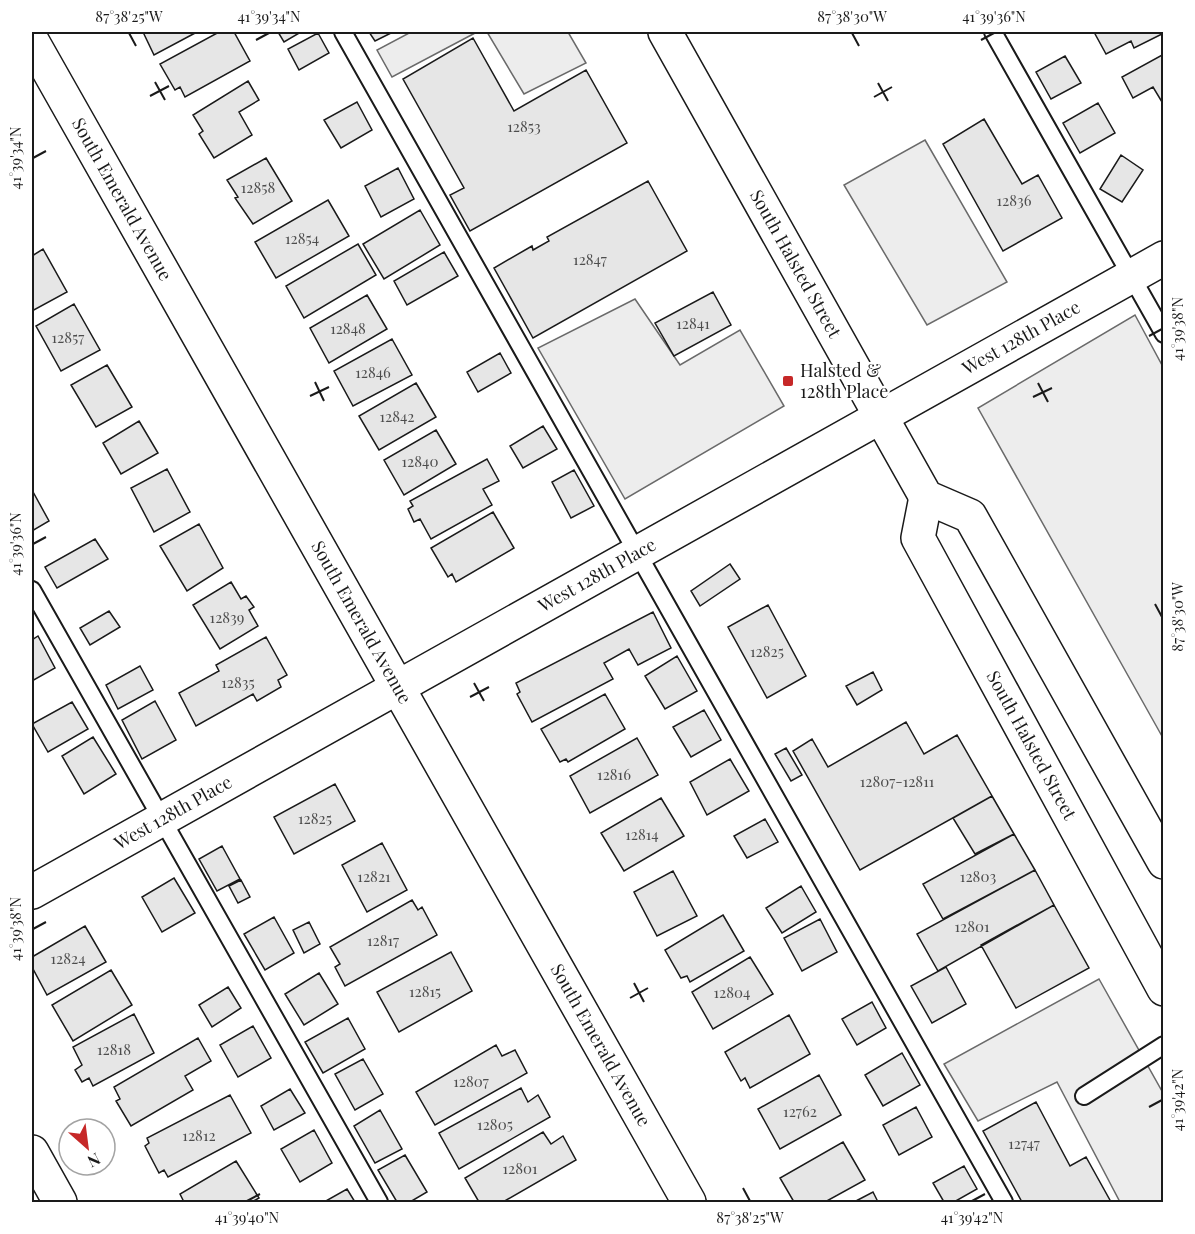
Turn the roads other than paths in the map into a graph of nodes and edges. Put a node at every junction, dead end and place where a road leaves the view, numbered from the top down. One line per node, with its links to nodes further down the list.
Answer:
1 (343, 32): 10 (lane)
2 (665, 32): 8 (street, South Halsted Street)
3 (993, 32): 6 (lane)
4 (32, 41): 12 (street, South Emerald Avenue)
5 (1164, 258): 6 (street, West 128th Place)
6 (1131, 276): 7 (lane); 8 (street, West 128th Place)
7 (1164, 334)
8 (881, 416): 9 (street, South Halsted Street); 10 (street, West 128th Place)
9 (926, 497): 14 (street); 16 (street, South Halsted Street)
10 (637, 552): 12 (street, West 128th Place); 23 (lane)
11 (32, 590): 13 (lane)
12 (397, 687): 13 (street, West 128th Place); 22 (street, South Emerald Avenue)
13 (162, 819): 15 (street, West 128th Place); 21 (lane)
14 (1164, 862)
15 (32, 892)
16 (1164, 989)
17 (1164, 1045): 18 (lane)
18 (1084, 1095)
19 (32, 1152): 20 (street)
20 (60, 1203)
21 (379, 1203)
22 (689, 1203)
23 (1004, 1203)

